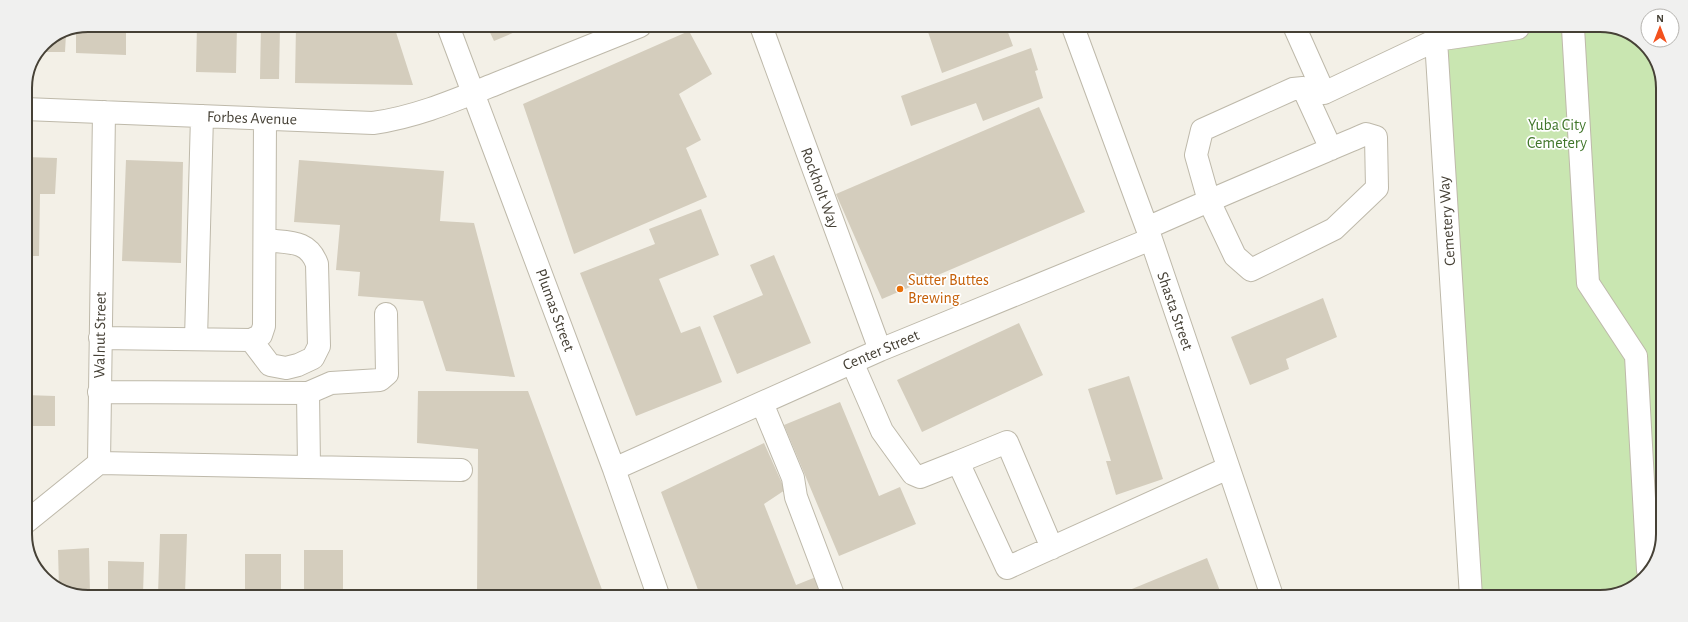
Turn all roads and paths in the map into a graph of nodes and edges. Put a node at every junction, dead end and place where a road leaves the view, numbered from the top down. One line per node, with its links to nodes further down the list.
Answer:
1 (450, 32): 9 (street, Plumas Street)
2 (625, 32): 9 (street, Forbes Avenue)
3 (763, 32): 22 (street, Rockholt Way)
4 (1076, 32): 16 (street, Shasta Street)
5 (1297, 32): 8 (street)
6 (1491, 32): 8 (street)
7 (1573, 32): 35 (street)
8 (1436, 40): 39 (street, Cemetery Way)
9 (474, 93): 13 (street, Forbes Avenue); 32 (street, Plumas Street)
10 (32, 109): 11 (street, Forbes Avenue)
11 (104, 112): 12 (street, Forbes Avenue); 19 (street, Walnut Street)
12 (202, 116): 13 (street, Forbes Avenue); 20 (street)
13 (265, 118): 17 (street)
14 (1331, 149): 15 (street, Center Street); 15 (street); 15 (street, Center Street)
15 (1209, 201): 16 (street, Center Street)
16 (1149, 233): 22 (street, Center Street); 30 (street, Shasta Street)
17 (264, 240): 21 (street); 21 (street)
18 (386, 314): 25 (street)
19 (100, 338): 20 (street); 24 (street, Walnut Street)
20 (196, 339): 21 (street)
21 (251, 340)
22 (880, 350): 23 (street, Center Street)
23 (852, 362): 26 (street, Center Street); 27 (street)
24 (99, 392): 25 (street); 28 (street, Walnut Street)
25 (308, 393): 29 (street)
26 (762, 402): 32 (street, Center Street); 37 (street)
27 (958, 462): 34 (street); 34 (street)
28 (98, 463): 29 (street); 33 (street)
29 (309, 467): 31 (street)
30 (1228, 468): 34 (street); 38 (street, Shasta Street)
31 (462, 470)
32 (614, 470): 36 (street, Plumas Street)
33 (32, 517)
34 (1052, 548)
35 (1648, 563)
36 (656, 590)
37 (831, 590)
38 (1270, 590)
39 (1470, 590)

